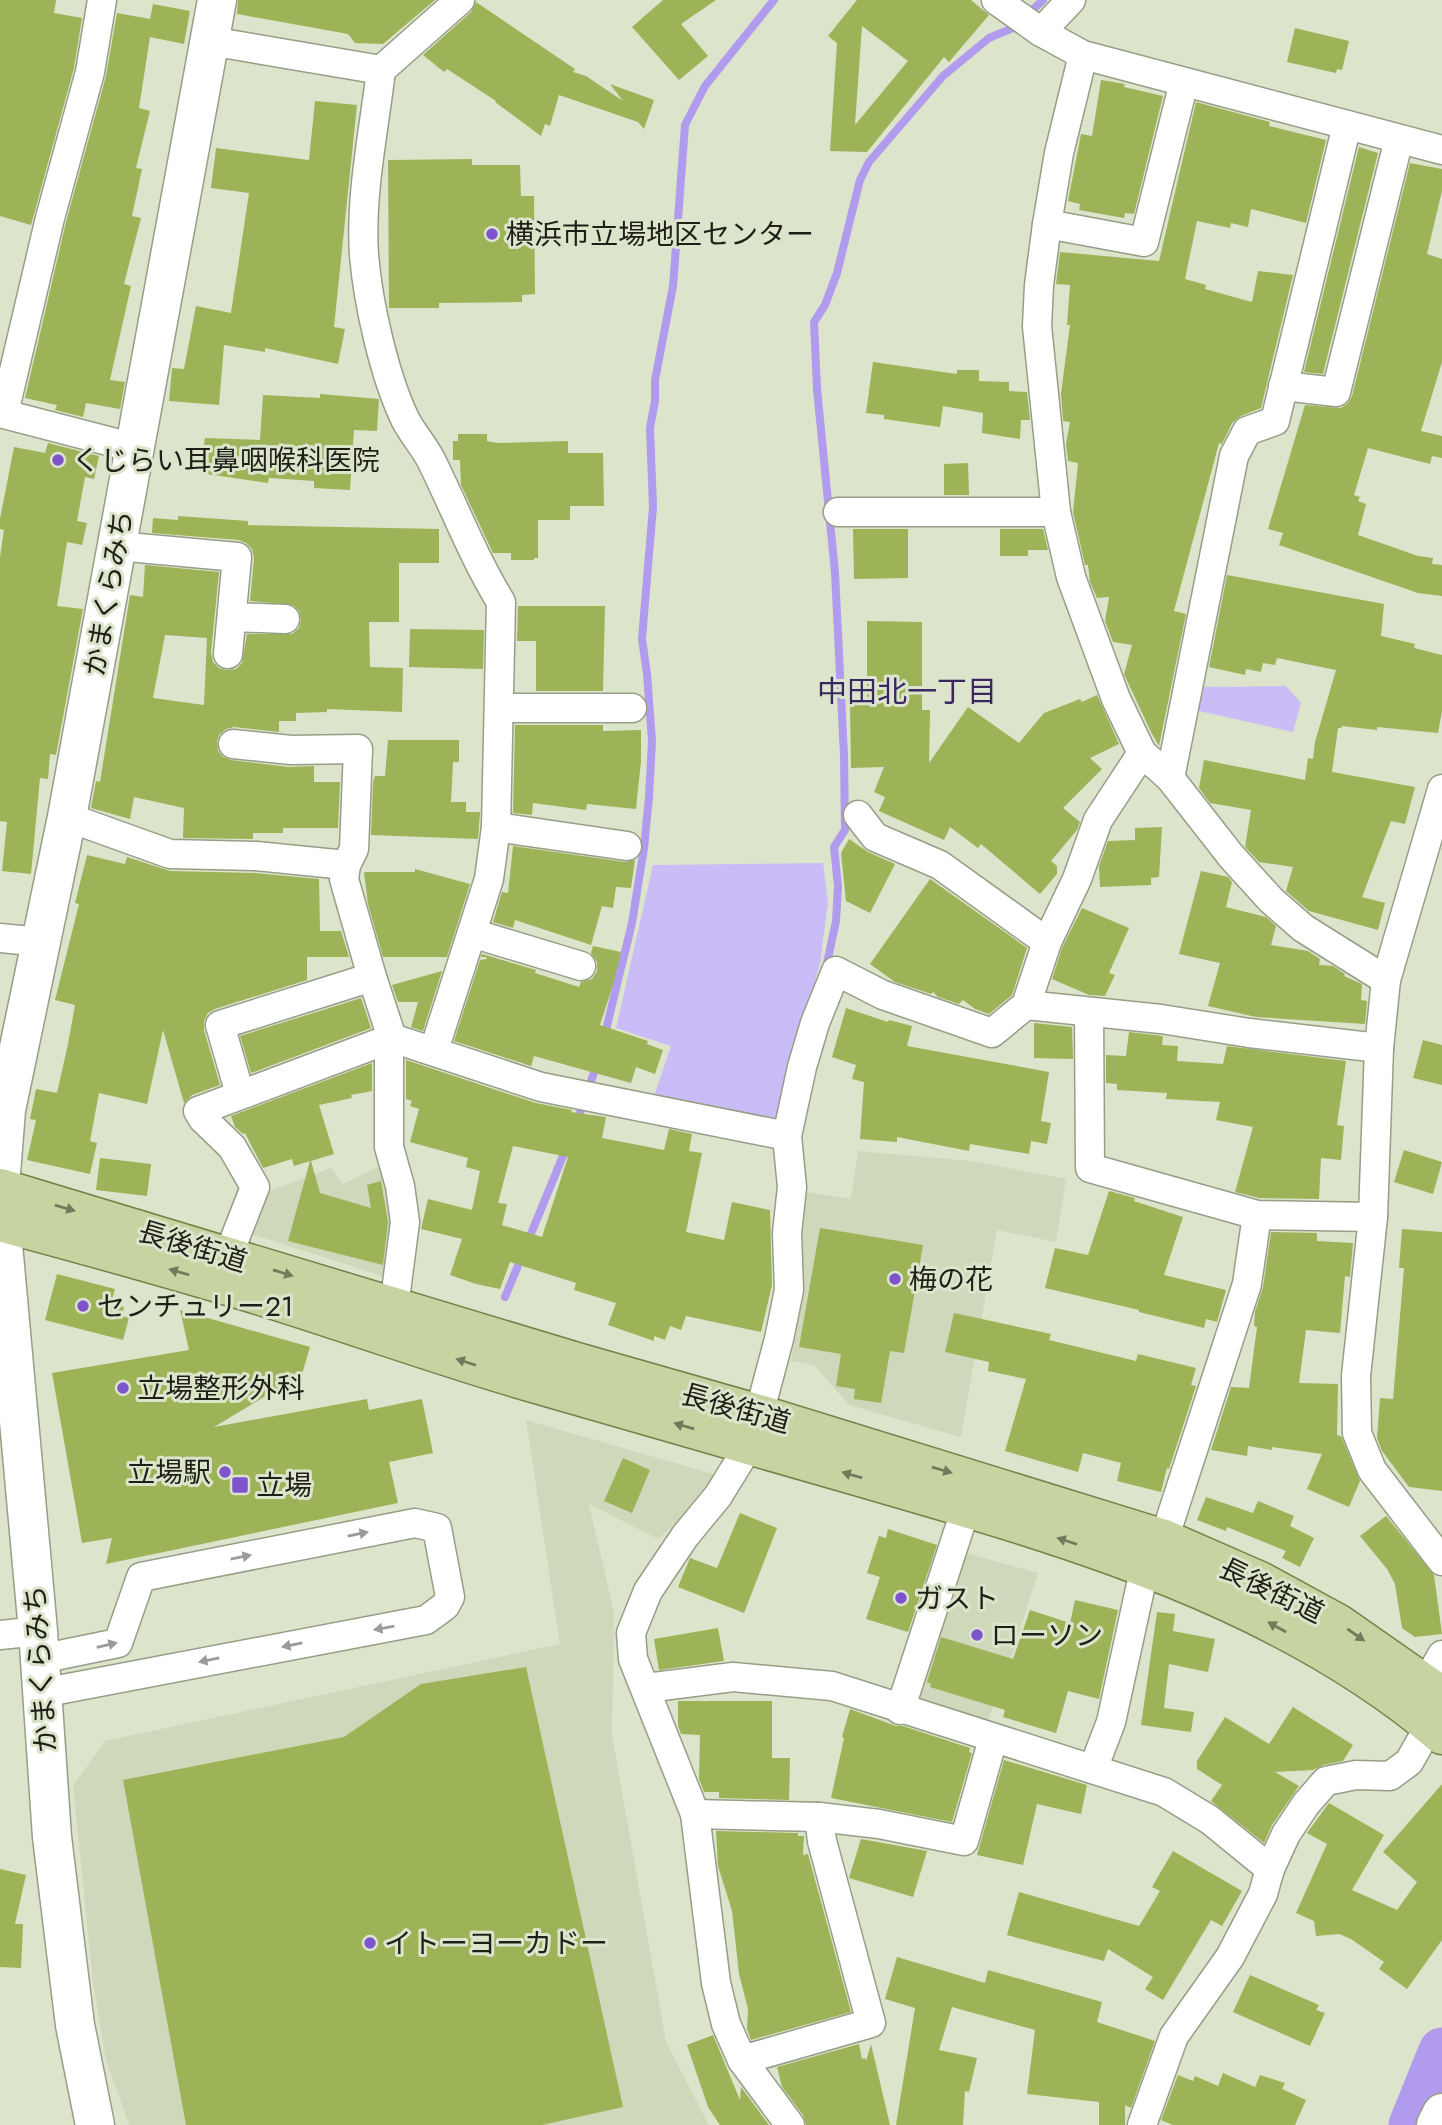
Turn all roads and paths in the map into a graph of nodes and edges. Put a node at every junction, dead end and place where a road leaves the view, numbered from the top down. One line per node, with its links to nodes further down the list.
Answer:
1 (102, 0): 16 (street)
2 (217, 0): 7 (main road, かまくらみち)
3 (460, 0): 9 (street)
4 (1071, 0): 6 (street)
5 (1002, 4): 6 (street)
6 (1040, 31): 8 (street)
7 (210, 41): 9 (street); 17 (main road, かまくらみち)
8 (1083, 55): 10 (street); 14 (street)
9 (381, 70): 24 (street)
10 (1184, 82): 11 (street); 14 (street)
11 (1346, 125): 12 (street); 15 (street)
12 (1399, 139): 13 (street); 15 (street)
13 (1442, 150)
14 (1047, 224): 19 (street)
15 (1283, 386): 28 (street)
16 (2, 413): 17 (street)
17 (135, 448): 20 (main road, かまくらみち)
18 (838, 512): 19 (street)
19 (1056, 512): 27 (street)
20 (117, 545): 21 (street); 31 (main road, かまくらみち)
21 (232, 617): 22 (street); 23 (street)
22 (285, 620)
23 (229, 654)
24 (500, 708): 25 (street); 32 (street)
25 (632, 708)
26 (233, 744): 34 (street)
27 (1142, 753): 28 (street); 38 (street)
28 (1170, 778): 41 (street)
29 (1442, 789): 41 (street)
30 (858, 815): 38 (street)
31 (67, 817): 34 (street); 37 (main road, かまくらみち)
32 (496, 827): 33 (street); 35 (street)
33 (627, 846)
34 (346, 865): 40 (street)
35 (472, 933): 39 (street); 46 (street)
36 (0, 938): 37 (street)
37 (41, 942): 49 (main road, かまくらみち)
38 (1047, 942): 42 (street)
39 (581, 966)
40 (372, 977): 44 (street); 47 (street)
41 (1386, 980): 45 (street)
42 (1026, 1005): 43 (street); 48 (street)
43 (1089, 1012): 45 (street); 51 (street)
44 (392, 1038): 46 (street); 47 (street); 55 (street)
45 (1379, 1048): 52 (street)
46 (434, 1050): 48 (street)
47 (240, 1094): 54 (street)
48 (787, 1136): 56 (street)
49 (0, 1187): 54 (main road, 長後街道, one-way to 54)
50 (0, 1211): 53 (main road, かまくらみち)
51 (1257, 1215): 52 (street); 58 (street)
52 (1373, 1217): 59 (street)
53 (0, 1222): 56 (main road, one-way to 53); 61 (main road, かまくらみち)
54 (229, 1256): 55 (main road, 長後街道, one-way to 55)
55 (394, 1307): 56 (main road, 長後街道)
56 (754, 1429): 57 (main road, 長後街道, one-way to 56); 58 (main road, 長後街道, one-way to 58); 62 (street)
57 (966, 1508): 58 (main road, 長後街道, one-way to 57); 64 (street)
58 (1154, 1552): 63 (main road, 長後街道); 66 (street)
59 (1442, 1561)
60 (0, 1635): 61 (street)
61 (40, 1661): 61 (street, one-way to 61); 72 (main road, かまくらみち)
62 (646, 1688): 64 (street); 67 (street)
63 (1436, 1699): 69 (street)
64 (900, 1710): 65 (street)
65 (993, 1739): 66 (street); 68 (street)
66 (1093, 1769): 69 (street)
67 (695, 1814): 68 (street); 70 (street)
68 (819, 1817): 70 (street)
69 (1270, 1869): 74 (street)
70 (742, 2060): 73 (street)
71 (1442, 2113): 75 (main road)
72 (95, 2125)
73 (790, 2125)
74 (1142, 2125)
75 (1436, 2125)

